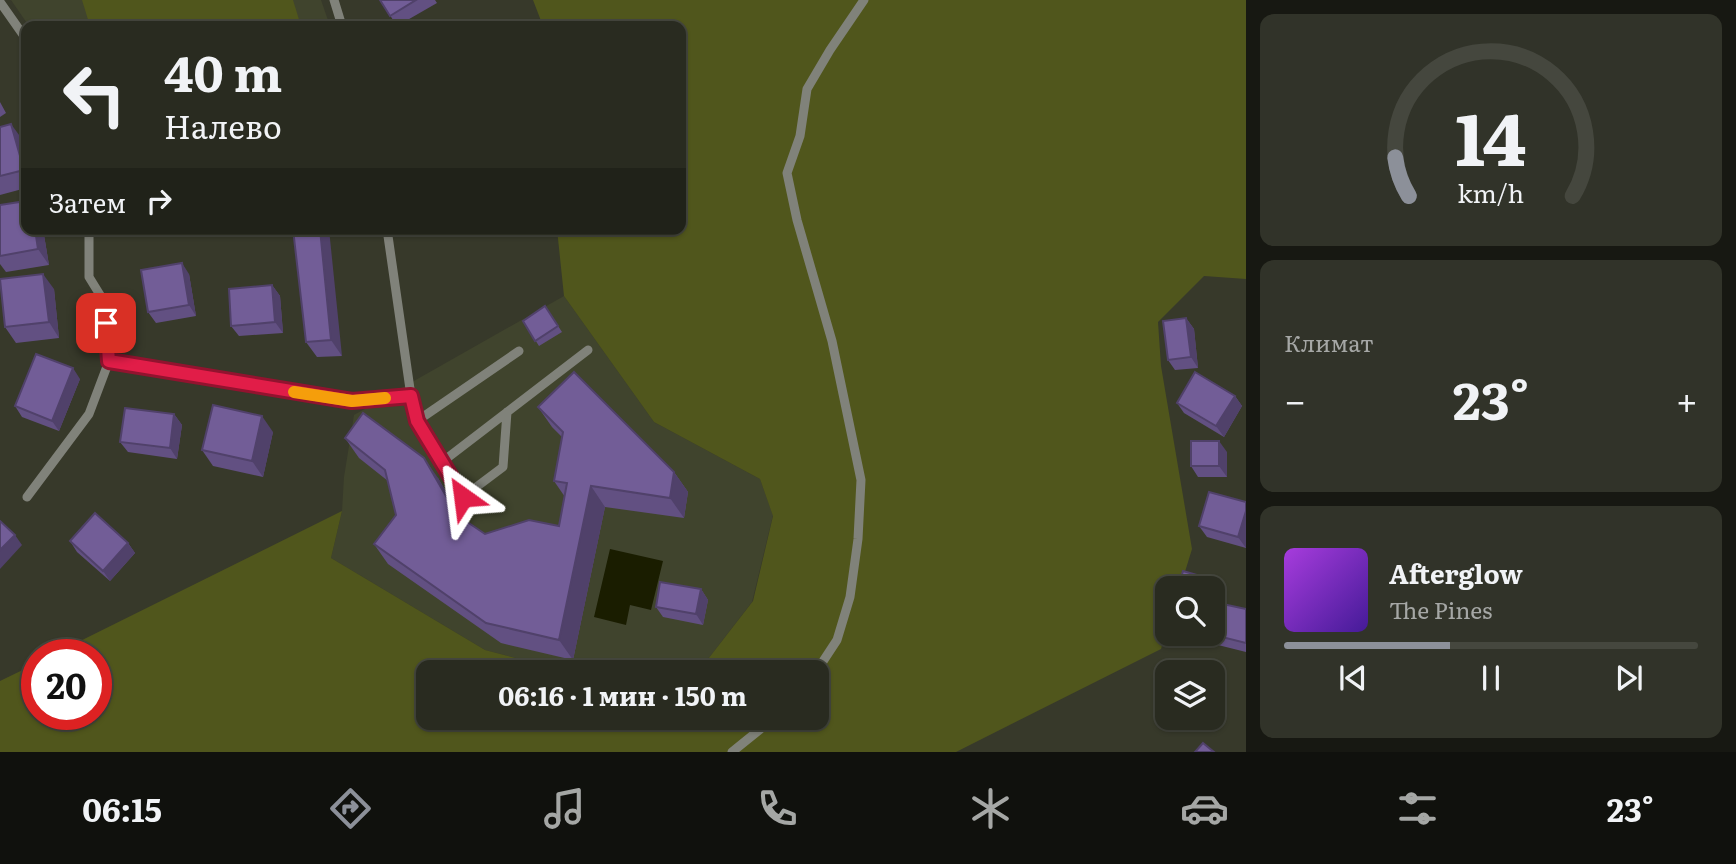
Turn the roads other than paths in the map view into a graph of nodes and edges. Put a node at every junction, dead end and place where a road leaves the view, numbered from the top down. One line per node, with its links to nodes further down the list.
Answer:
1 (334, 0): 4 (lane)
2 (864, 0): 16 (lane)
3 (0, 2): 5 (lane)
4 (340, 21)
5 (21, 32)
6 (89, 235): 10 (lane)
7 (388, 235): 11 (lane)
8 (588, 350): 12 (lane)
9 (519, 351): 13 (lane)
10 (109, 361): 11 (lane); 15 (lane)
11 (411, 396): 13 (lane)
12 (507, 412): 14 (lane); 14 (lane)
13 (417, 421): 14 (lane)
14 (442, 462)
15 (27, 497)
16 (824, 660)
17 (759, 730): 18 (lane)
18 (732, 752)

